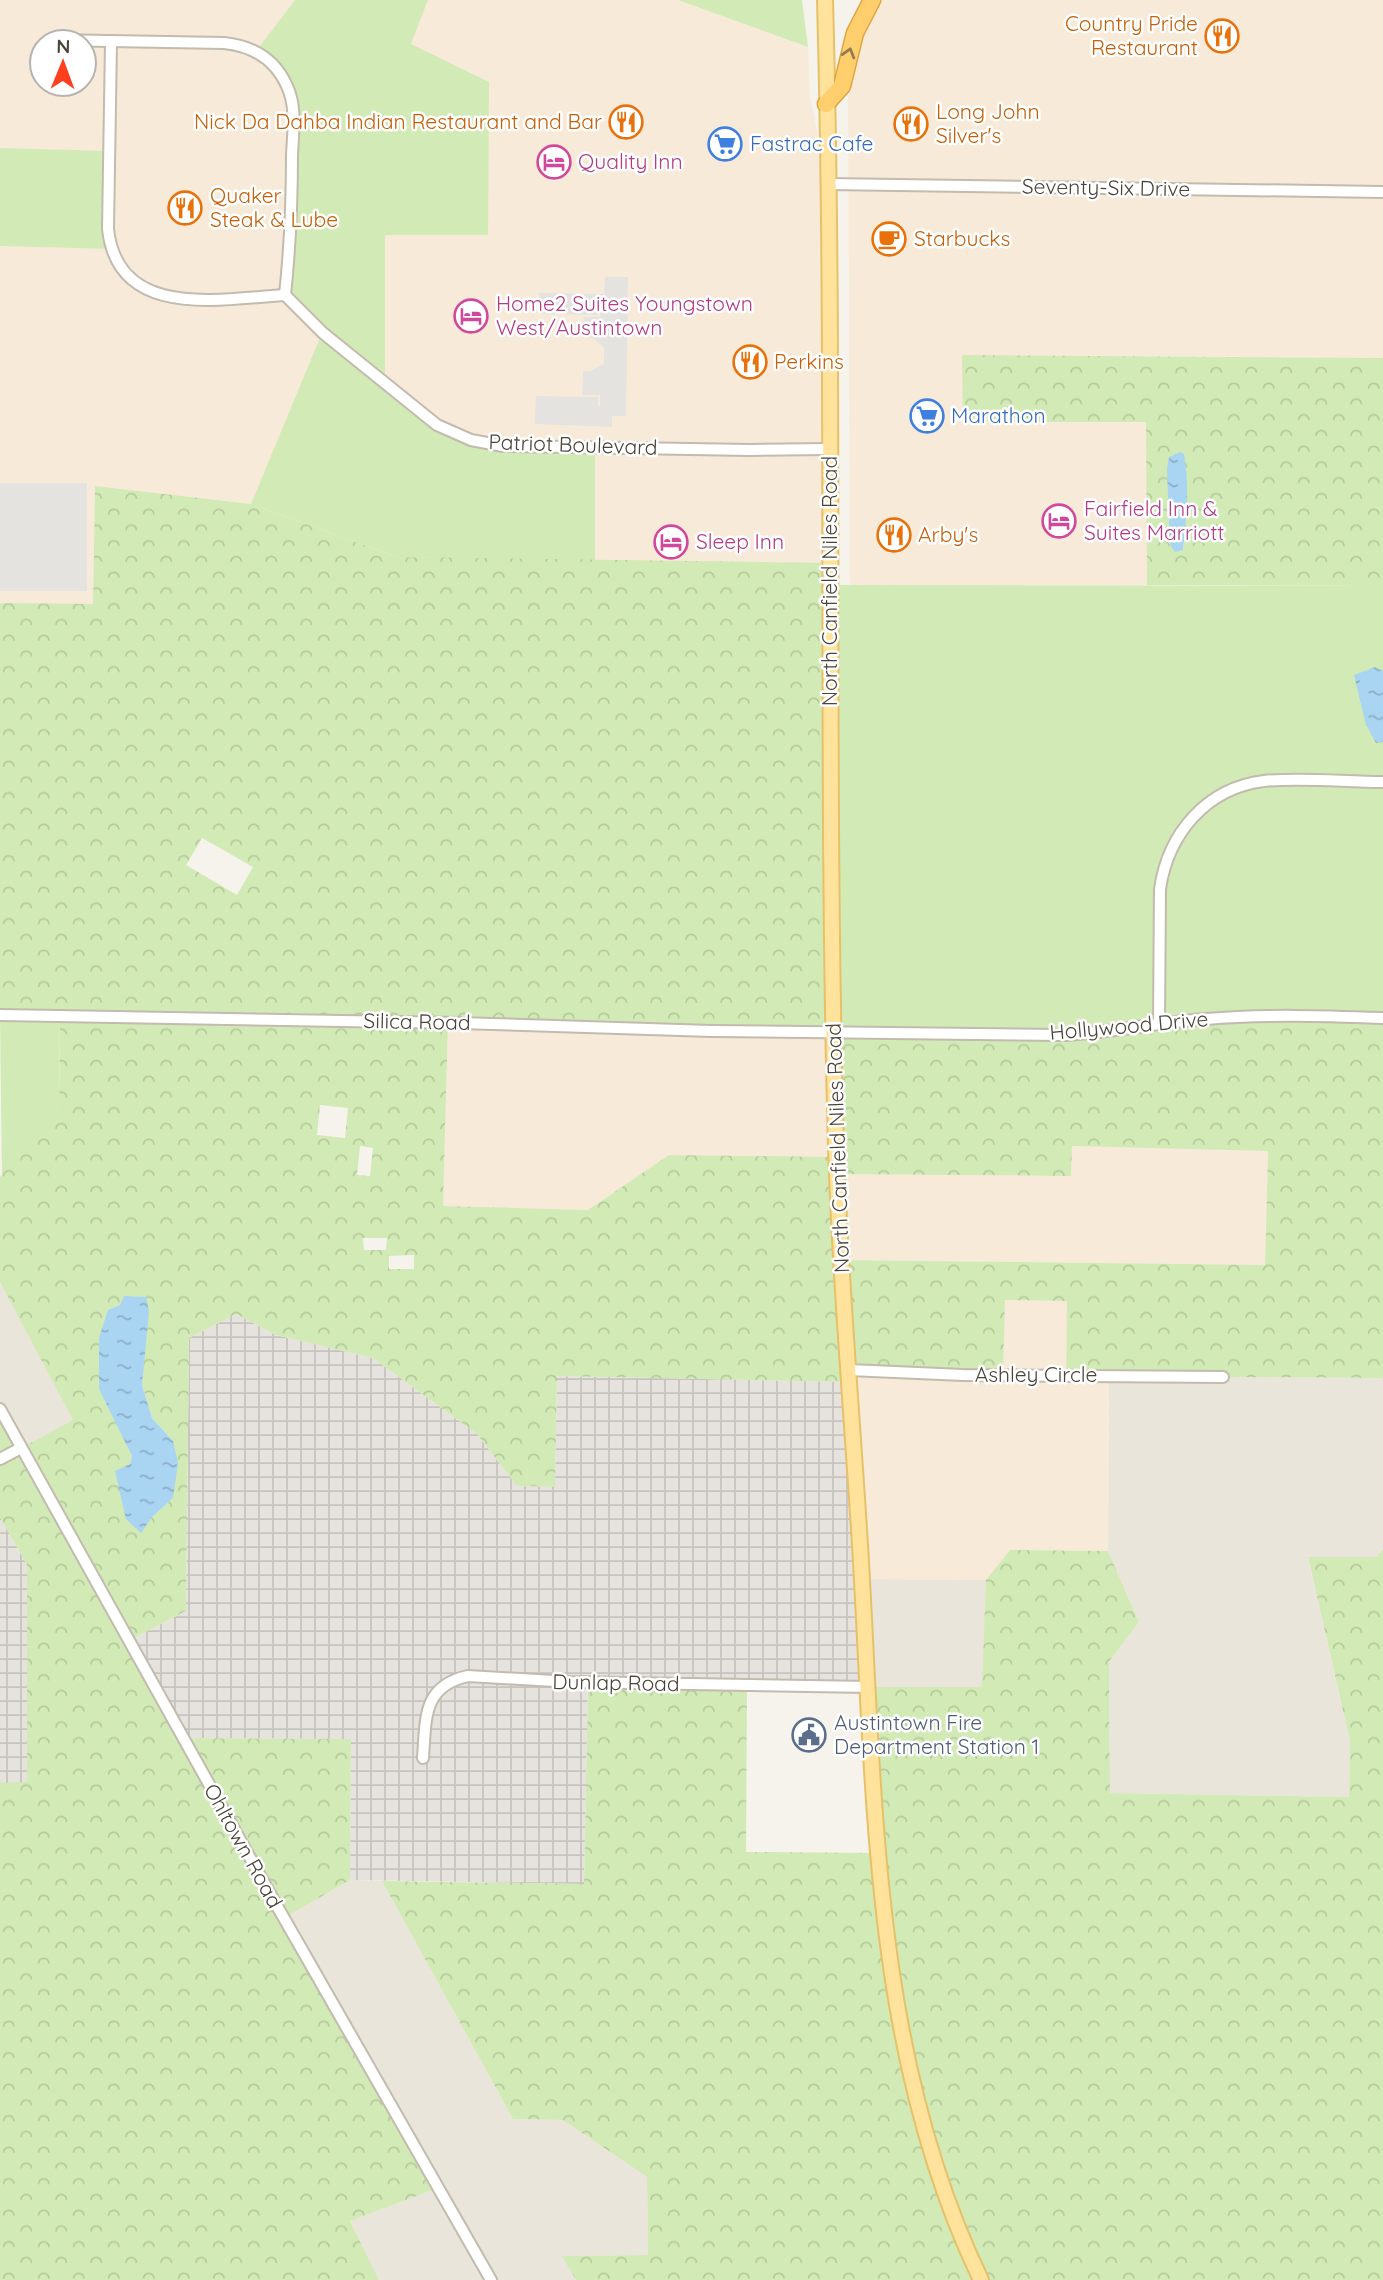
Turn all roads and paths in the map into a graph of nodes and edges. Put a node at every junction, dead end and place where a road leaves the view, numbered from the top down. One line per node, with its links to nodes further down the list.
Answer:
1 (825, 0): 5 (main road, North Canfield Niles Road)
2 (872, 0): 5 (highway, one-way to 2)
3 (98, 42): 4 (street)
4 (111, 42): 8 (street); 8 (street)
5 (826, 104): 6 (main road, North Canfield Niles Road)
6 (828, 184): 7 (street, Seventy-Six Drive); 9 (main road, North Canfield Niles Road)
7 (1383, 192)
8 (285, 295): 9 (street, Patriot Boulevard)
9 (829, 449): 14 (main road, North Canfield Niles Road)
10 (1383, 782): 13 (street)
11 (0, 1015): 14 (street, Silica Road)
12 (1383, 1018): 13 (street, Hollywood Drive)
13 (1159, 1024): 14 (street, Hollywood Drive)
14 (834, 1031): 15 (main road, North Canfield Niles Road)
15 (849, 1370): 16 (street, Ashley Circle); 20 (main road, North Canfield Niles Road)
16 (1223, 1377)
17 (0, 1409): 18 (street, Ohltown Road)
18 (21, 1448): 19 (street); 22 (street, Ohltown Road)
19 (0, 1459)
20 (869, 1687): 21 (street, Dunlap Road); 23 (main road, North Canfield Niles Road)
21 (423, 1758)
22 (491, 2280)
23 (981, 2280)

